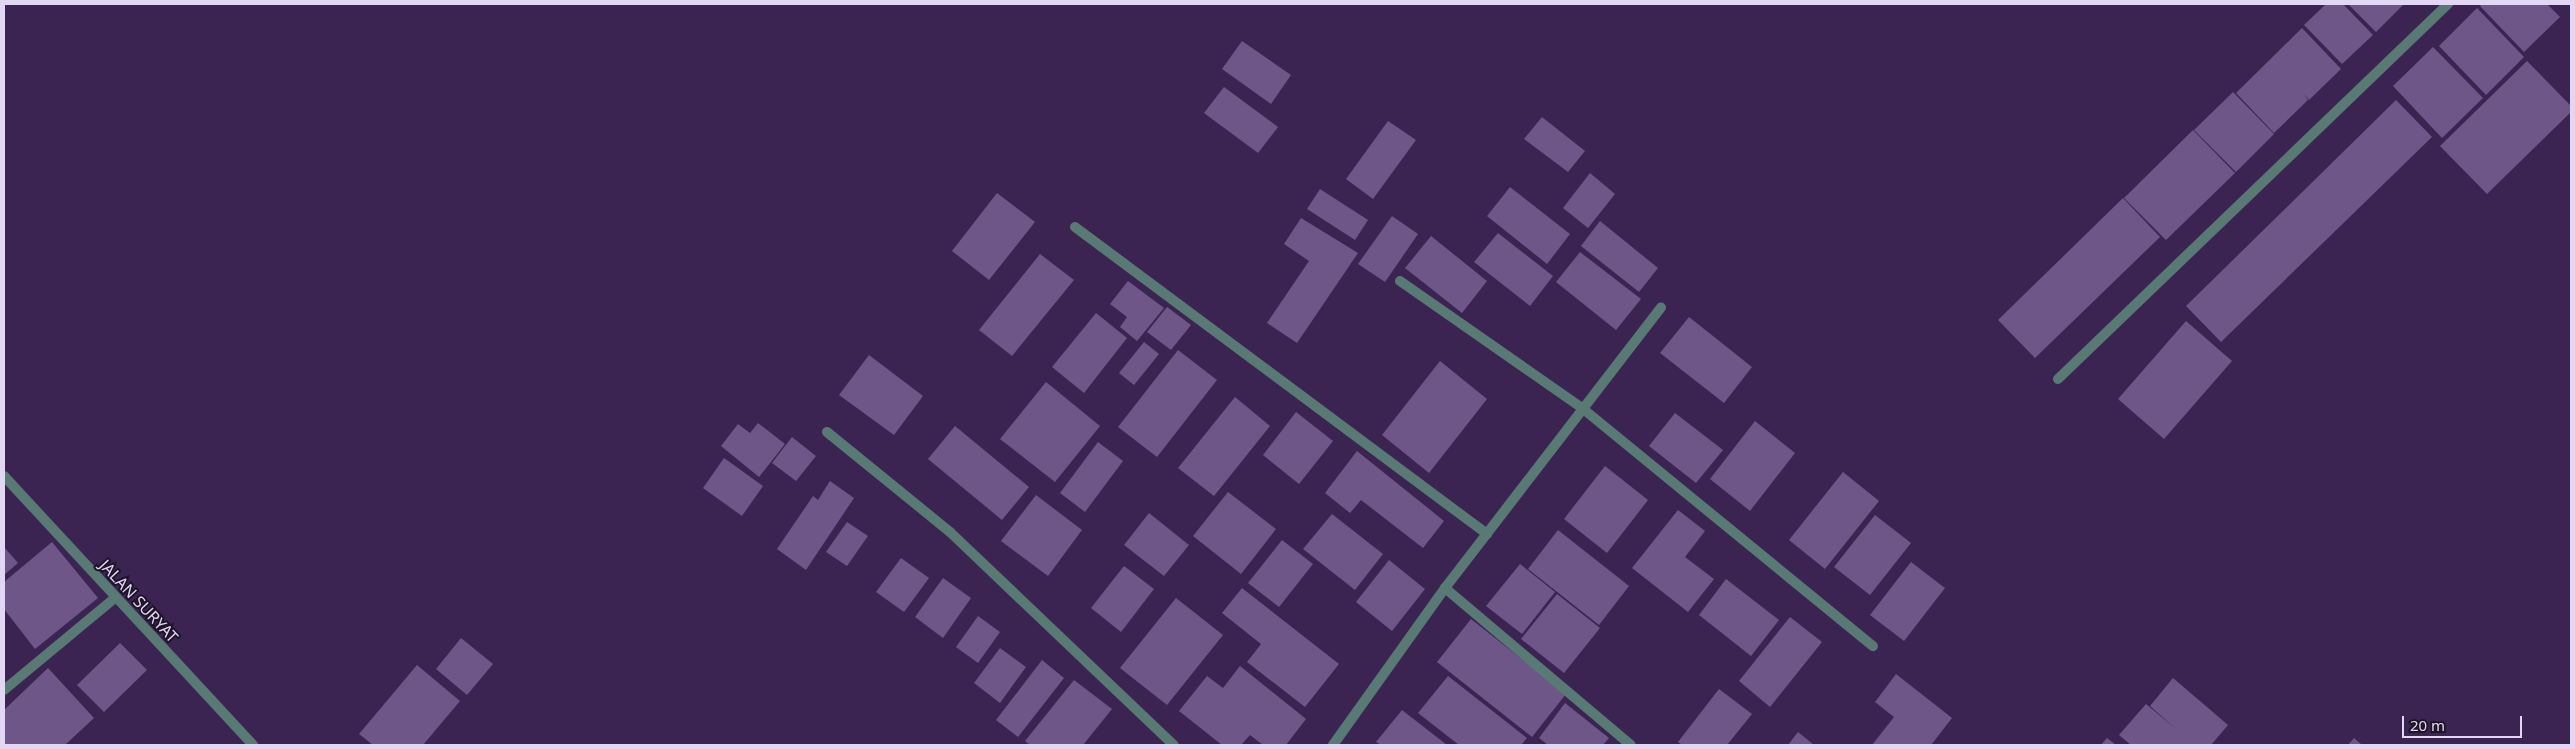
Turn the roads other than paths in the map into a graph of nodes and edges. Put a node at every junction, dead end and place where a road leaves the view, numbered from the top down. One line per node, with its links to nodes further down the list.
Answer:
1 (2448, 4): 5 (street)
2 (1075, 227): 9 (street)
3 (1400, 281): 6 (street)
4 (1661, 308): 6 (street)
5 (2058, 379)
6 (1582, 408): 9 (street); 12 (street)
7 (827, 432): 15 (street)
8 (4, 476): 11 (street, JALAN SURYAT)
9 (1488, 534): 10 (street)
10 (1445, 588): 16 (street); 17 (street)
11 (115, 598): 13 (street); 14 (street, JALAN SURYAT)
12 (1873, 646)
13 (4, 690)
14 (253, 745)
15 (1174, 745)
16 (1332, 745)
17 (1631, 745)

